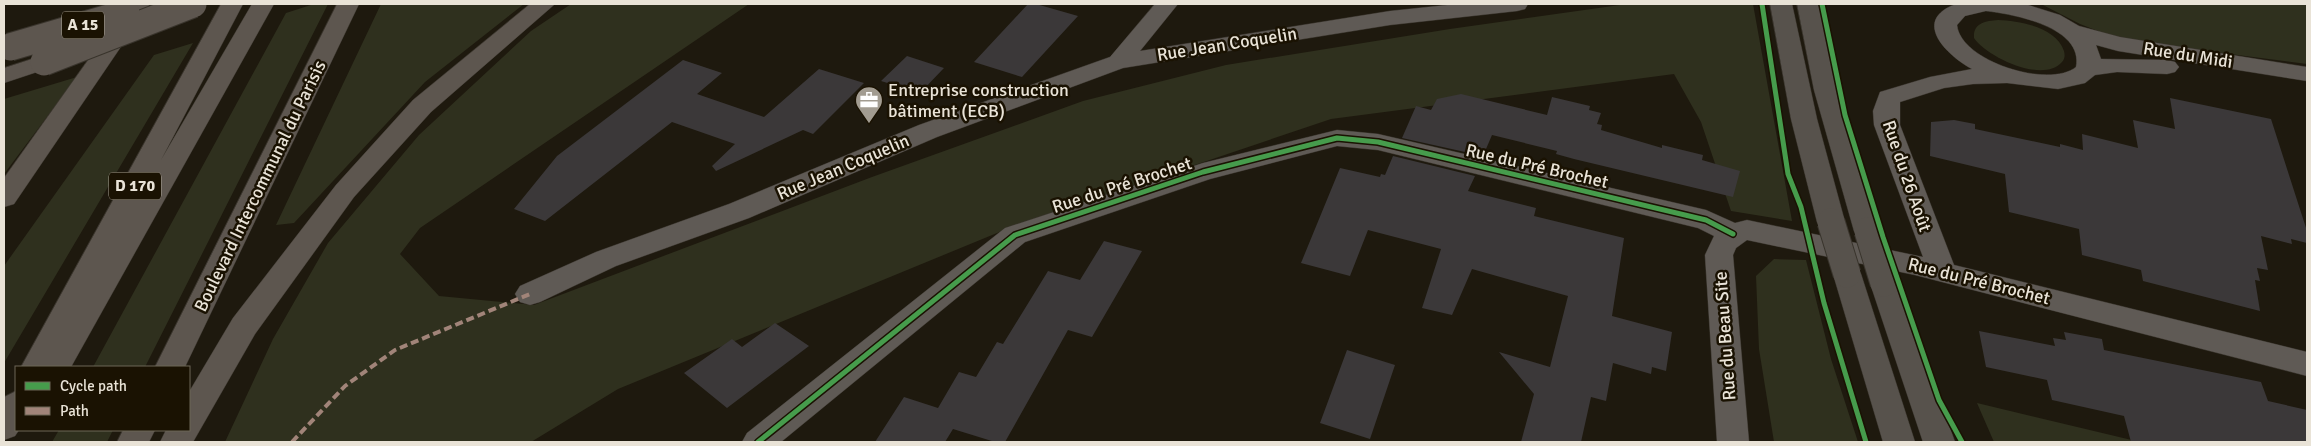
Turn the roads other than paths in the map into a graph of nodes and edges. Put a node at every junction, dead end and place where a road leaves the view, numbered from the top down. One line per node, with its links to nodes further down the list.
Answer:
1 (139, 4): 22 (highway)
2 (157, 4): 15 (highway, A 15, bridge)
3 (193, 4): 19 (highway, bridge)
4 (232, 4): 27 (highway, D 170)
5 (263, 4): 28 (highway)
6 (350, 4): 29 (highway, Boulevard Intercommunal du Parisis)
7 (544, 4): 31 (highway)
8 (1167, 4): 16 (street)
9 (1517, 4): 16 (street, Rue Jean Coquelin)
10 (1781, 4): 39 (main road, bridge)
11 (1808, 4): 40 (main road, bridge)
12 (1986, 4): 13 (street); 14 (street)
13 (1940, 11): 21 (street)
14 (2070, 32): 17 (street); 18 (street, Rue du Midi)
15 (7, 48)
16 (1118, 62): 25 (street, Rue Jean Coquelin)
17 (2088, 68): 20 (street, Rue du Midi); 21 (street)
18 (2307, 74)
19 (4, 76)
20 (2307, 78)
21 (2026, 80): 24 (street, Rue du 26 Août)
22 (4, 198)
23 (1732, 234): 24 (street, Rue du Pré Brochet); 37 (street, Rue du Pré Brochet); 38 (street, Rue du Beau Site)
24 (1943, 272): 26 (street, Rue du Pré Brochet)
25 (530, 294)
26 (2307, 364)
27 (37, 366)
28 (57, 366)
29 (170, 366)
30 (15, 406): 32 (highway)
31 (190, 417)
32 (4, 427)
33 (19, 431): 35 (highway)
34 (182, 431): 36 (highway)
35 (13, 442)
36 (176, 442)
37 (758, 442)
38 (1733, 442)
39 (1899, 442)
40 (1939, 442)

